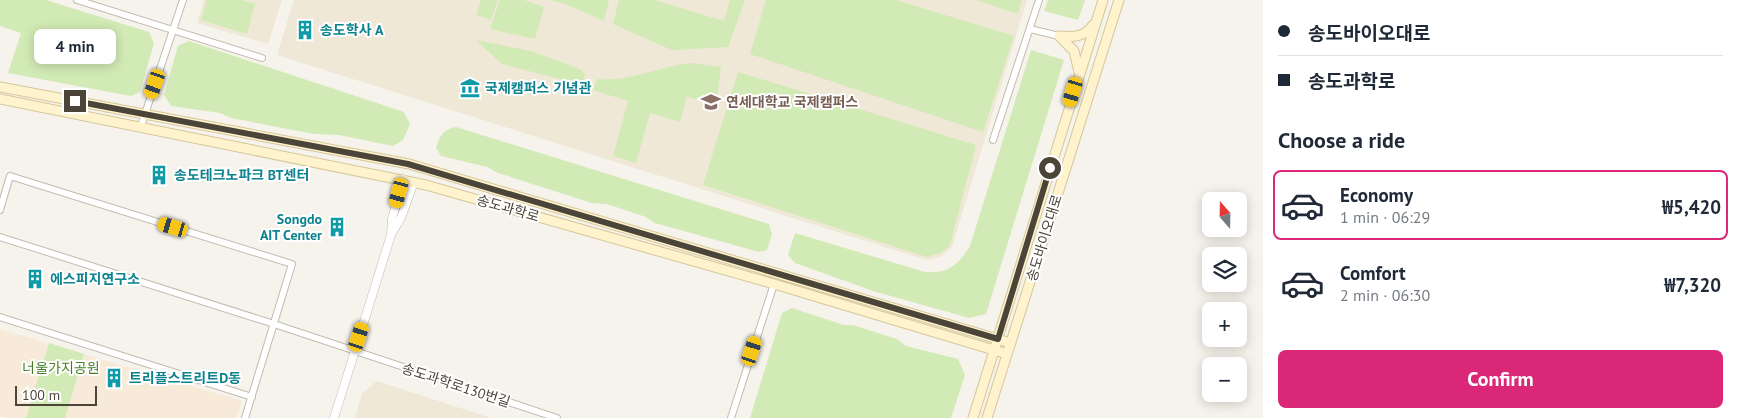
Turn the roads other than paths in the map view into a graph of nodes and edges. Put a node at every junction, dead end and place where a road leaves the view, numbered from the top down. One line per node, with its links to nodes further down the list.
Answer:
1 (77, 0): 8 (street)
2 (183, 0): 8 (street)
3 (1039, 0): 7 (street)
4 (1103, 0): 6 (main road, 송도바이오대로)
5 (1118, 0): 26 (main road, 송도바이오대로)
6 (1097, 18): 9 (main road); 11 (main road, 송도바이오대로)
7 (1030, 29): 9 (street); 16 (street)
8 (173, 31): 10 (street); 14 (street)
9 (1059, 36): 11 (main road)
10 (262, 58)
11 (1079, 73): 25 (main road, 송도바이오대로)
12 (0, 86): 14 (main road, 송도과학로)
13 (0, 99): 15 (main road, 송도과학로)
14 (145, 114): 15 (street); 25 (main road, 송도과학로)
15 (141, 126): 17 (main road, 송도과학로)
16 (993, 140)
17 (403, 179): 18 (main road, 송도과학로); 20 (street)
18 (414, 182): 20 (street); 22 (main road, 송도과학로)
19 (0, 210): 24 (street)
20 (391, 235): 28 (street)
21 (0, 238): 24 (street, 송도과학로130번길)
22 (774, 284): 27 (main road, 송도과학로); 34 (street)
23 (0, 317): 30 (street)
24 (274, 324): 28 (street, 송도과학로130번길); 30 (street)
25 (998, 339): 26 (main road, 송도과학로); 27 (main road, 송도바이오대로)
26 (1011, 343): 29 (main road, 송도바이오대로)
27 (994, 350): 29 (main road, 송도과학로); 35 (main road, 송도바이오대로)
28 (354, 352): 32 (street); 33 (street, 송도과학로130번길)
29 (1007, 354): 36 (main road, 송도바이오대로)
30 (252, 397): 31 (street)
31 (245, 418)
32 (334, 418)
33 (557, 418)
34 (731, 418)
35 (973, 418)
36 (987, 418)

